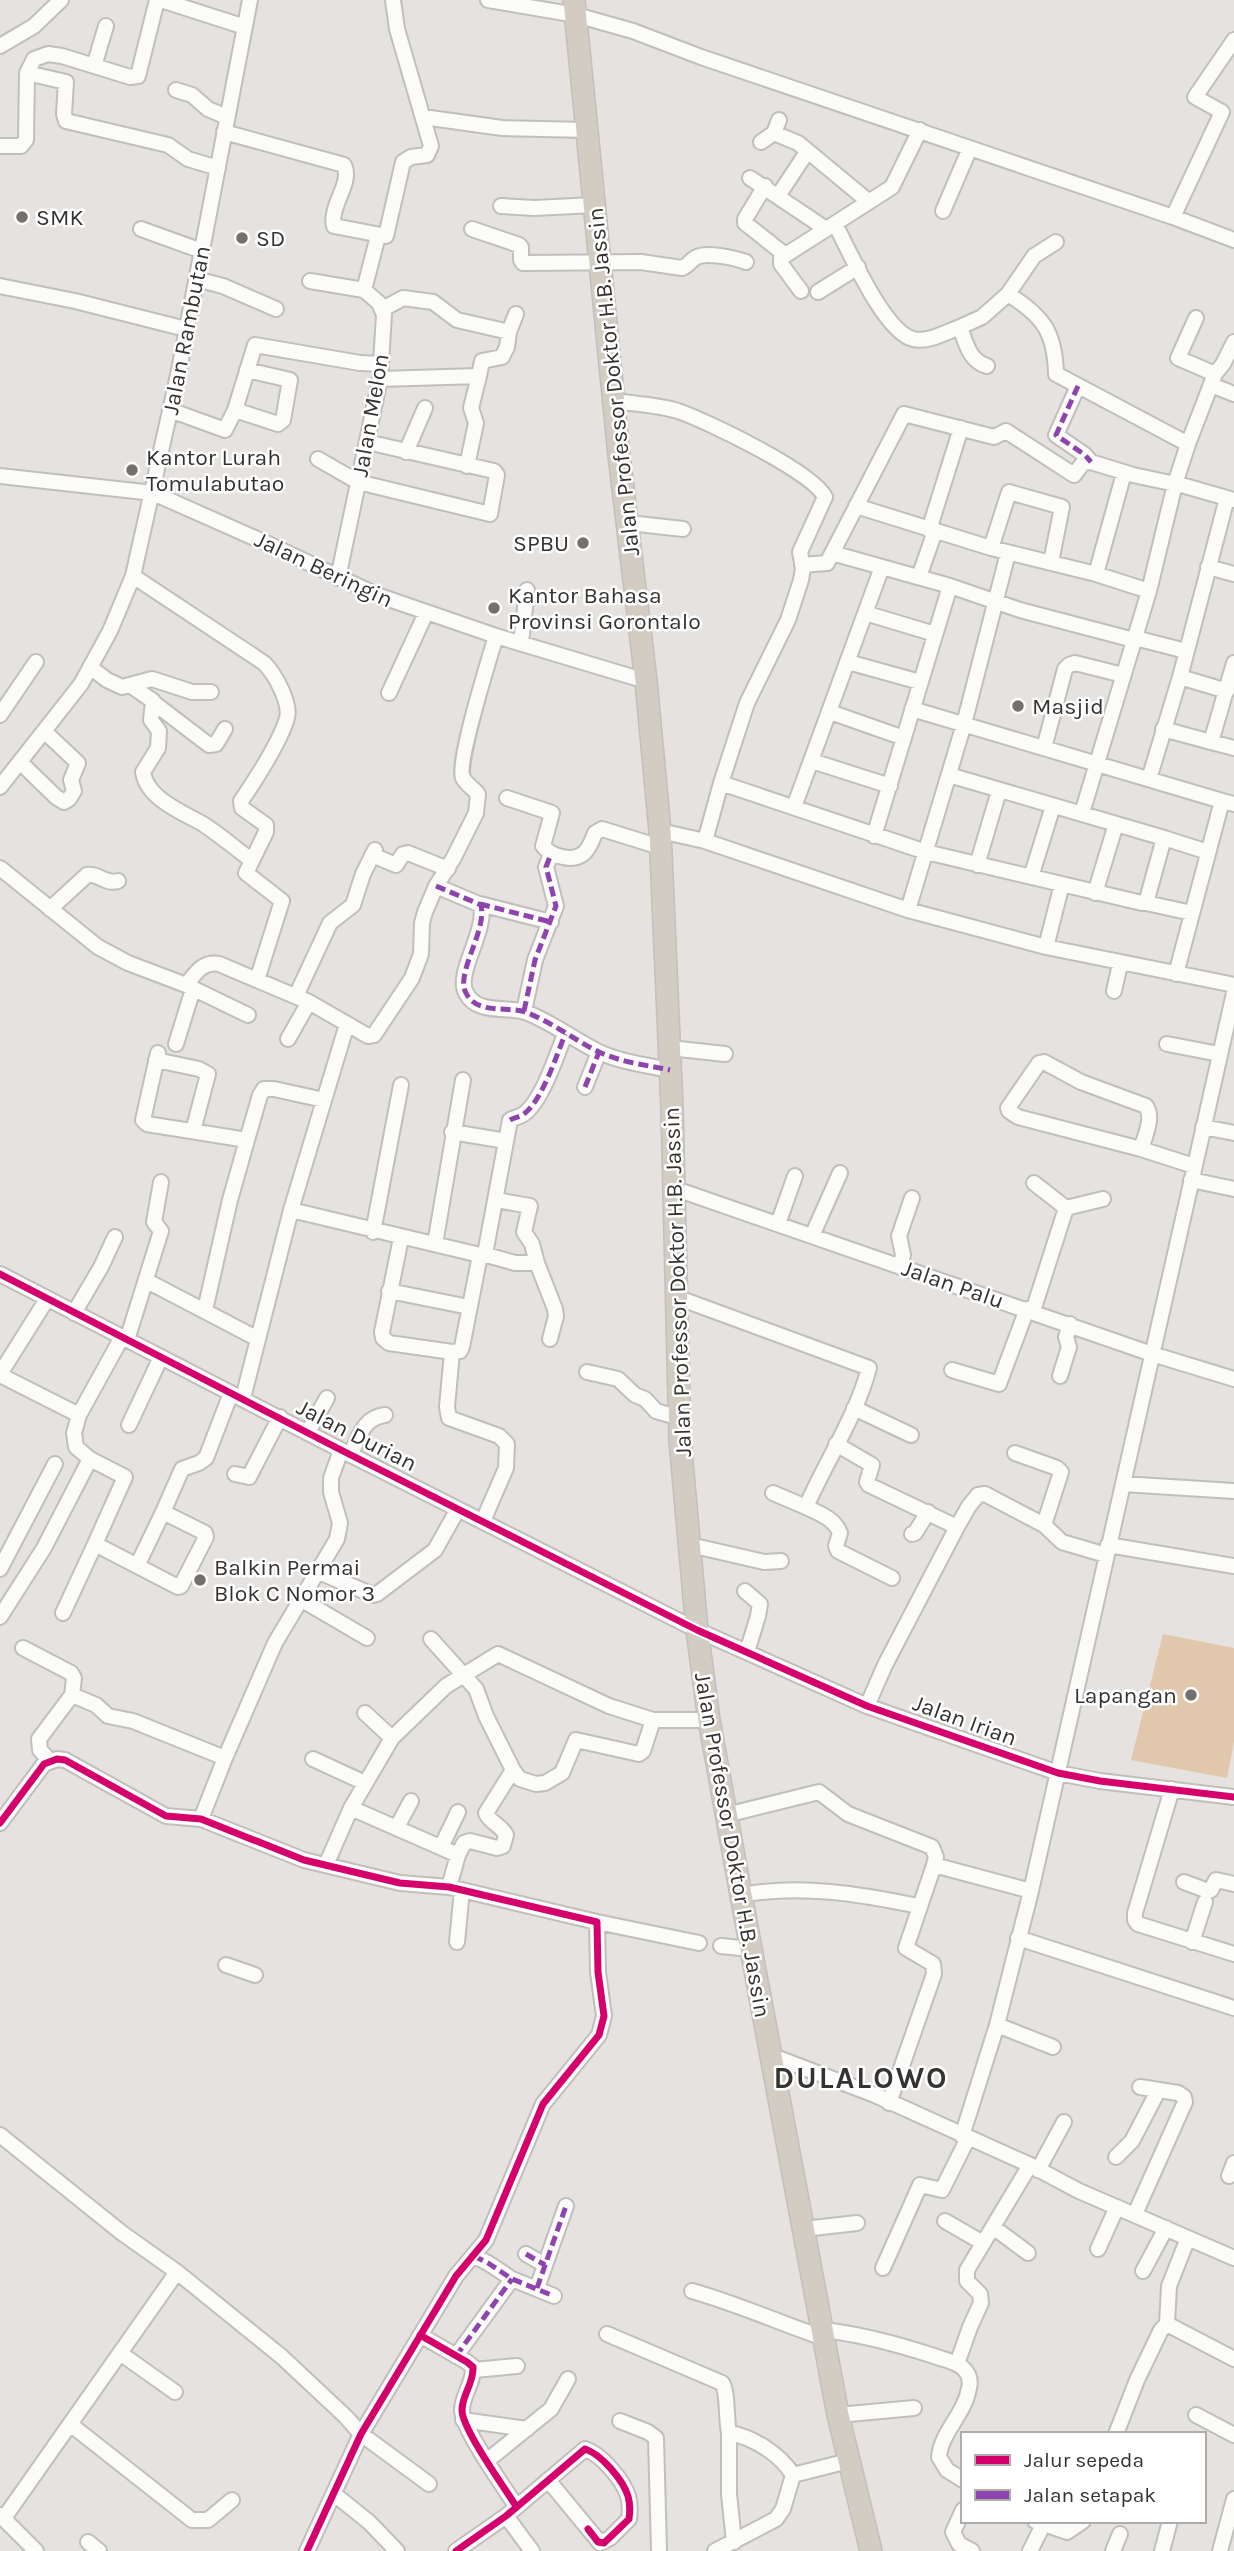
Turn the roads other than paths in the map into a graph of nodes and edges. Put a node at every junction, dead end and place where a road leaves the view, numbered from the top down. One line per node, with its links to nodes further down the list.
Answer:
1 (61, 0): 11 (street)
2 (159, 0): 6 (street); 12 (street)
3 (250, 0): 9 (street, Jalan Rambutan)
4 (393, 0): 17 (street)
5 (488, 0): 7 (street)
6 (181, 3): 9 (street)
7 (575, 8): 18 (highway, Jalan Professor Doktor H.B. Jassin); 19 (street)
8 (106, 26): 12 (street)
9 (245, 27): 16 (street, Jalan Rambutan)
10 (1234, 40): 15 (street)
11 (0, 46)
12 (94, 66): 13 (street)
13 (27, 73): 22 (street); 25 (street)
14 (176, 90): 16 (street)
15 (1228, 116): 33 (street)
16 (227, 117): 20 (street, Jalan Rambutan)
17 (423, 117): 18 (street); 37 (street)
18 (587, 130): 30 (highway, Jalan Professor Doktor H.B. Jassin)
19 (920, 130): 23 (street); 29 (street)
20 (224, 132): 25 (street, Jalan Rambutan); 37 (street)
21 (771, 132): 24 (street)
22 (0, 146)
23 (970, 148): 32 (street); 33 (street)
24 (807, 152): 28 (street); 29 (street)
25 (218, 168): 40 (street, Jalan Rambutan)
26 (750, 178): 27 (street)
27 (765, 186): 28 (street); 41 (street)
28 (778, 196): 34 (street)
29 (868, 201): 34 (street)
30 (595, 205): 31 (street); 42 (highway, Jalan Professor Doktor H.B. Jassin)
31 (501, 206)
32 (943, 211)
33 (1174, 217): 38 (street)
34 (830, 226): 41 (street); 44 (street)
35 (141, 229): 40 (street)
36 (472, 229): 42 (street)
37 (378, 236): 48 (street)
38 (1234, 240)
39 (1056, 242): 51 (street)
40 (202, 251): 45 (street, Jalan Rambutan)
41 (784, 254): 49 (street)
42 (602, 262): 43 (street); 68 (highway, Jalan Professor Doktor H.B. Jassin)
43 (746, 262)
44 (858, 267): 50 (street); 56 (street)
45 (196, 279): 52 (street); 57 (street, Jalan Rambutan)
46 (310, 281): 48 (street)
47 (0, 286): 57 (street)
48 (364, 290): 53 (street)
49 (801, 291)
50 (818, 292)
51 (1008, 294): 56 (street); 66 (street)
52 (276, 309)
53 (383, 309): 58 (street); 60 (street, Jalan Melon)
54 (516, 314): 58 (street)
55 (1196, 318): 65 (street)
56 (960, 327): 61 (street)
57 (186, 329): 70 (street, Jalan Rambutan)
58 (509, 332): 63 (street)
59 (1234, 342): 65 (street)
60 (381, 363): 62 (street); 64 (street, Jalan Melon)
61 (986, 366)
62 (247, 370): 71 (street); 71 (street)
63 (479, 376): 64 (street); 78 (street)
64 (380, 379): 73 (street, Jalan Melon)
65 (1213, 379): 67 (street); 74 (street)
66 (1078, 386): 74 (street); 77 (street)
67 (1234, 394)
68 (614, 401): 86 (highway, Jalan Professor Doktor H.B. Jassin); 93 (street)
69 (425, 408): 75 (street)
70 (170, 410): 71 (street); 83 (street, Jalan Rambutan)
71 (234, 410)
72 (961, 428): 77 (street); 85 (street); 88 (street)
73 (367, 442): 75 (street); 81 (street, Jalan Melon)
74 (1188, 444): 82 (street)
75 (406, 452): 78 (street)
76 (318, 459): 81 (street)
77 (1091, 462): 79 (street)
78 (467, 466): 81 (street)
79 (1124, 473): 82 (street); 96 (street)
80 (0, 476): 83 (street, Jalan Beringin)
81 (358, 482): 100 (street, Jalan Melon)
82 (1175, 484): 84 (street); 103 (street)
83 (153, 493): 98 (street, Jalan Rambutan); 100 (street, Jalan Beringin)
84 (1230, 499): 95 (street)
85 (856, 506): 88 (street); 90 (street)
86 (629, 523): 87 (street); 118 (highway, Jalan Professor Doktor H.B. Jassin)
87 (683, 529)
88 (932, 531): 89 (street); 99 (street)
89 (991, 548): 91 (street); 92 (street)
90 (832, 553): 93 (street); 94 (street)
91 (1008, 553): 92 (street); 104 (street)
92 (1051, 562): 96 (street)
93 (802, 565): 141 (street)
94 (882, 567): 99 (street); 106 (street)
95 (1208, 567): 97 (street); 111 (street)
96 (1096, 574): 103 (street)
97 (1234, 574)
98 (133, 576): 115 (street, Jalan Rambutan); 158 (street)
99 (919, 577): 101 (street)
100 (338, 578): 105 (street, Jalan Beringin)
101 (950, 586): 104 (street); 107 (street)
102 (527, 590): 110 (street)
103 (1149, 591): 109 (street)
104 (995, 602): 109 (street); 128 (street)
105 (426, 613): 108 (street, Jalan Beringin); 123 (street)
106 (865, 613): 107 (street); 113 (street)
107 (934, 634): 119 (street)
108 (496, 636): 110 (street, Jalan Beringin); 161 (street)
109 (1134, 639): 111 (street); 116 (street)
110 (522, 643): 118 (street, Jalan Beringin)
111 (1186, 651): 117 (street)
112 (36, 662): 127 (street)
113 (848, 662): 119 (street); 126 (street)
114 (1234, 663): 121 (street)
115 (90, 667): 120 (street); 131 (street, Jalan Rambutan)
116 (1123, 675): 134 (street); 138 (street)
117 (1180, 677): 121 (street); 130 (street)
118 (646, 681): 153 (highway, Jalan Professor Doktor H.B. Jassin)
119 (920, 682): 125 (street)
120 (130, 684): 122 (street); 124 (street)
121 (1227, 691): 133 (street)
122 (211, 692)
123 (389, 693)
124 (154, 703): 129 (street); 158 (street)
125 (912, 709): 128 (street); 132 (street)
126 (831, 712): 132 (street); 136 (street)
127 (0, 715)
128 (964, 724): 134 (street); 139 (street)
129 (225, 729)
130 (1163, 729): 133 (street); 140 (street)
131 (44, 731): 137 (street, Jalan Rambutan); 137 (street)
132 (904, 738): 142 (street)
133 (1211, 742): 135 (street)
134 (1044, 748): 138 (street)
135 (1234, 748)
136 (812, 761): 142 (street); 148 (street)
137 (20, 762): 143 (street, Jalan Rambutan)
138 (1098, 765): 140 (street); 149 (street)
139 (948, 775): 144 (street); 155 (street)
140 (1149, 779): 146 (street)
141 (722, 783): 148 (street); 154 (street)
142 (890, 786): 151 (street)
143 (0, 787)
144 (999, 792): 147 (street); 159 (street)
145 (507, 798): 157 (street)
146 (1228, 803): 156 (street)
147 (1053, 806): 149 (street); 162 (street)
148 (794, 807): 151 (street)
149 (1082, 813): 150 (street)
150 (1116, 824): 152 (street); 166 (street)
151 (874, 836): 155 (street)
152 (1164, 838): 156 (street); 167 (street)
153 (660, 839): 154 (street); 157 (street); 189 (highway, Jalan Professor Doktor H.B. Jassin)
154 (705, 841): 170 (street)
155 (926, 852): 159 (street); 170 (street)
156 (1208, 852): 171 (street)
157 (551, 854): 172 (street)
158 (251, 860): 176 (street)
159 (977, 865): 162 (street)
160 (0, 868): 169 (street)
161 (448, 869): 165 (street); 181 (street)
162 (1031, 877): 164 (street)
163 (118, 881): 169 (street)
164 (1062, 884): 166 (street); 173 (street)
165 (436, 886): 168 (street); 184 (street)
166 (1095, 893): 167 (street)
167 (1146, 903): 171 (street)
168 (480, 904): 172 (street); 182 (street)
169 (50, 909): 178 (street)
170 (908, 910): 173 (street)
171 (1192, 913): 175 (street)
172 (551, 922): 182 (street)
173 (1046, 947): 174 (street)
174 (1120, 964): 175 (street); 179 (street)
175 (1176, 974): 177 (street)
176 (257, 979): 178 (street); 181 (street)
177 (1234, 985)
178 (189, 987): 183 (street); 187 (street)
179 (1114, 991)
180 (1234, 993): 192 (street)
181 (303, 999): 184 (street); 186 (street)
182 (524, 1011): 185 (street)
183 (248, 1015)
184 (347, 1024): 197 (street)
185 (565, 1034): 190 (street); 203 (street)
186 (288, 1039)
187 (176, 1044)
188 (1167, 1044): 192 (street)
189 (670, 1048): 191 (street); 193 (highway, Jalan Professor Doktor H.B. Jassin)
190 (599, 1052): 193 (street); 196 (street)
191 (725, 1054)
192 (1219, 1054): 198 (street)
193 (670, 1070): 210 (highway, Jalan Professor Doktor H.B. Jassin)
194 (463, 1080): 200 (street)
195 (401, 1084): 218 (street)
196 (585, 1087)
197 (324, 1100): 202 (street); 216 (street)
198 (1203, 1127): 201 (street); 206 (street)
199 (193, 1131): 199 (street); 202 (street)
200 (452, 1132): 203 (street); 222 (street)
201 (1234, 1133)
202 (247, 1140): 232 (street)
203 (506, 1141): 214 (street)
204 (1141, 1149): 204 (street); 206 (street)
205 (840, 1173): 219 (street)
206 (1193, 1173): 211 (street); 240 (street)
207 (795, 1176): 217 (street)
208 (160, 1182): 227 (street)
209 (1034, 1183): 215 (street)
210 (673, 1188): 217 (street, Jalan Palu); 229 (highway, Jalan Professor Doktor H.B. Jassin)
211 (1234, 1189)
212 (912, 1198): 225 (street)
213 (1103, 1199): 215 (street)
214 (496, 1200): 223 (street); 224 (street)
215 (1066, 1208): 233 (street)
216 (291, 1210): 218 (street); 237 (street)
217 (778, 1224): 219 (street, Jalan Palu)
218 (373, 1231): 221 (street)
219 (812, 1236): 225 (street, Jalan Palu)
220 (115, 1237): 234 (street)
221 (401, 1238): 222 (street); 228 (street)
222 (435, 1244): 223 (street)
223 (482, 1255): 224 (street); 231 (street)
224 (537, 1263): 238 (street)
225 (900, 1267): 233 (street, Jalan Palu)
226 (0, 1274): 230 (street, Jalan Durian)
227 (147, 1281): 232 (street); 236 (street)
228 (389, 1291): 231 (street); 239 (street)
229 (676, 1297): 249 (street); 253 (highway, Jalan Professor Doktor H.B. Jassin)
230 (47, 1299): 234 (street, Jalan Durian); 244 (street)
231 (469, 1307): 239 (street)
232 (205, 1310): 237 (street)
233 (1030, 1310): 235 (street, Jalan Palu); 242 (street)
234 (74, 1313): 236 (street, Jalan Durian)
235 (1070, 1324): 240 (street, Jalan Palu); 245 (street)
236 (125, 1338): 241 (street, Jalan Durian); 250 (street)
237 (258, 1339): 247 (street)
238 (550, 1339)
239 (452, 1352): 270 (street)
240 (1152, 1354): 246 (street, Jalan Palu); 263 (street)
241 (161, 1357): 247 (street, Jalan Durian); 254 (street)
242 (952, 1370)
243 (587, 1371): 253 (street)
244 (0, 1375): 250 (street)
245 (1060, 1376)
246 (1234, 1380)
247 (237, 1396): 252 (street, Jalan Durian); 268 (street)
248 (327, 1398): 255 (street)
249 (854, 1408): 256 (street); 257 (street)
250 (79, 1415): 260 (street)
251 (385, 1415): 258 (street)
252 (280, 1417): 255 (street, Jalan Durian); 262 (street)
253 (680, 1418): 275 (highway, Jalan Professor Doktor H.B. Jassin)
254 (129, 1425)
255 (308, 1432): 258 (street, Jalan Durian)
256 (911, 1435)
257 (836, 1444): 266 (street); 269 (street)
258 (345, 1452): 267 (street, Jalan Durian); 281 (street)
259 (1016, 1453): 271 (street)
260 (90, 1459): 274 (street); 286 (street)
261 (55, 1464): 280 (street)
262 (235, 1474)
263 (1123, 1484): 264 (street); 276 (street)
264 (1234, 1491)
265 (773, 1493): 266 (street)
266 (806, 1507): 282 (street)
267 (457, 1508): 270 (street, Jalan Durian); 281 (street)
268 (163, 1511): 278 (street); 278 (street)
269 (928, 1512): 272 (street); 273 (street)
270 (483, 1521): 287 (street, Jalan Durian)
271 (1044, 1525): 272 (street); 276 (street)
272 (957, 1527): 294 (street)
273 (912, 1534)
274 (95, 1544): 278 (street); 285 (street)
275 (690, 1545): 277 (street); 287 (highway, Jalan Professor Doktor H.B. Jassin)
276 (1107, 1550): 279 (street); 303 (street)
277 (781, 1561)
278 (136, 1566)
279 (1234, 1566)
280 (0, 1569)
281 (318, 1572): 284 (street)
282 (892, 1578)
283 (745, 1591): 291 (street)
284 (302, 1600): 288 (street); 299 (street)
285 (63, 1613)
286 (0, 1617)
287 (697, 1630): 291 (street, Jalan Irian); 297 (highway, Jalan Professor Doktor H.B. Jassin)
288 (367, 1638)
289 (431, 1639): 292 (street)
290 (23, 1648): 293 (street)
291 (747, 1653): 294 (street, Jalan Irian)
292 (464, 1675): 296 (street); 298 (street); 302 (street)
293 (72, 1695): 299 (street); 301 (street)
294 (867, 1706): 303 (street, Jalan Irian)
295 (365, 1713): 298 (street)
296 (653, 1720): 297 (street); 302 (street)
297 (709, 1720): 310 (highway, Jalan Professor Doktor H.B. Jassin)
298 (392, 1738): 304 (street)
299 (225, 1758): 311 (street)
300 (313, 1759): 304 (street)
301 (50, 1761): 311 (street); 312 (street)
302 (513, 1770): 315 (street)
303 (1058, 1773): 305 (street, Jalan Irian); 321 (street)
304 (365, 1783): 308 (street)
305 (1172, 1789): 306 (street, Jalan Irian); 328 (street)
306 (1234, 1797)
307 (411, 1801): 313 (street)
308 (351, 1808): 313 (street); 316 (street)
309 (457, 1812): 314 (street)
310 (726, 1815): 317 (street); 322 (highway, Jalan Professor Doktor H.B. Jassin)
311 (201, 1819): 316 (street)
312 (0, 1823)
313 (397, 1827): 314 (street)
314 (441, 1847): 315 (street)
315 (458, 1854): 320 (street)
316 (326, 1864): 320 (street)
317 (934, 1865): 321 (street); 324 (street)
318 (1184, 1882): 319 (street)
319 (1234, 1885)
320 (456, 1889): 325 (street); 327 (street)
321 (1031, 1891): 326 (street)
322 (741, 1895): 324 (street); 331 (highway, Jalan Professor Doktor H.B. Jassin)
323 (1205, 1902): 328 (street)
324 (918, 1906): 341 (street)
325 (597, 1922): 329 (street); 360 (street)
326 (1018, 1938): 335 (street); 336 (street)
327 (457, 1942)
328 (1192, 1942): 332 (street)
329 (699, 1943)
330 (721, 1946): 331 (street)
331 (750, 1949): 338 (highway, Jalan Professor Doktor H.B. Jassin)
332 (1234, 1954)
333 (226, 1965): 334 (street)
334 (255, 1975)
335 (1234, 2008)
336 (997, 2025): 337 (street); 344 (street)
337 (1053, 2047)
338 (770, 2055): 341 (street); 354 (highway, Jalan Professor Doktor H.B. Jassin)
339 (1140, 2087): 340 (street)
340 (1158, 2091): 345 (street); 349 (street)
341 (889, 2103): 344 (street)
342 (1065, 2122): 346 (street)
343 (0, 2135): 365 (street)
344 (965, 2137): 346 (street); 363 (street)
345 (1116, 2157)
346 (1034, 2168): 348 (street); 352 (street)
347 (566, 2206): 362 (street)
348 (1117, 2207): 349 (street); 357 (street)
349 (1135, 2214): 353 (street)
350 (945, 2221): 356 (street)
351 (857, 2223): 354 (street)
352 (993, 2227): 356 (street); 358 (street)
353 (1166, 2228): 355 (street); 364 (street)
354 (804, 2229): 372 (highway, Jalan Professor Doktor H.B. Jassin)
355 (1188, 2238): 361 (street); 370 (street)
356 (983, 2243): 377 (street)
357 (1098, 2249)
358 (1028, 2253)
359 (526, 2254): 362 (street)
360 (474, 2256): 366 (street); 373 (street)
361 (1234, 2258)
362 (545, 2265): 367 (street)
363 (883, 2268)
364 (1143, 2271)
365 (177, 2272): 374 (street); 391 (street)
366 (512, 2279): 367 (street); 375 (street)
367 (537, 2288): 369 (street)
368 (692, 2291): 372 (street)
369 (554, 2296)
370 (1167, 2324): 376 (street); 389 (street)
371 (607, 2334): 390 (street)
372 (824, 2334): 377 (street); 383 (highway, Jalan Professor Doktor H.B. Jassin)
373 (420, 2335): 375 (street); 391 (street)
374 (120, 2353): 381 (street); 387 (street)
375 (456, 2356): 379 (street)
376 (1234, 2359)
377 (957, 2364): 396 (street)
378 (517, 2366): 379 (street)
379 (474, 2370): 385 (street)
380 (568, 2379): 388 (street)
381 (175, 2392)
382 (914, 2408): 383 (street)
383 (838, 2415): 394 (highway, Jalan Professor Doktor H.B. Jassin)
384 (1196, 2415): 392 (street)
385 (463, 2420): 388 (street); 393 (street)
386 (620, 2421): 415 (street)
387 (70, 2424): 401 (street); 404 (street)
388 (527, 2429): 393 (street)
389 (1117, 2432)
390 (729, 2433): 395 (street); 409 (street)
391 (361, 2434): 398 (street); 399 (street)
392 (1234, 2435)
393 (488, 2460): 402 (street)
394 (848, 2461): 395 (street); 417 (highway, Jalan Professor Doktor H.B. Jassin)
395 (793, 2475): 409 (street)
396 (961, 2479)
397 (548, 2480): 397 (street); 402 (street)
398 (429, 2484)
399 (334, 2494): 411 (street); 412 (street)
400 (1234, 2499): 422 (street)
401 (232, 2500)
402 (511, 2511): 413 (street); 414 (street)
403 (961, 2514): 418 (street)
404 (2, 2516): 410 (street)
405 (1039, 2523): 406 (street); 419 (street)
406 (1080, 2523)
407 (1169, 2523): 421 (street)
408 (1120, 2534): 420 (street)
409 (734, 2542): 416 (street)
410 (36, 2551)
411 (307, 2551)
412 (397, 2551)
413 (456, 2551)
414 (532, 2551)
415 (659, 2551)
416 (715, 2551)
417 (871, 2551)
418 (972, 2551)
419 (1030, 2551)
420 (1113, 2551)
421 (1162, 2551)
422 (1220, 2551)

